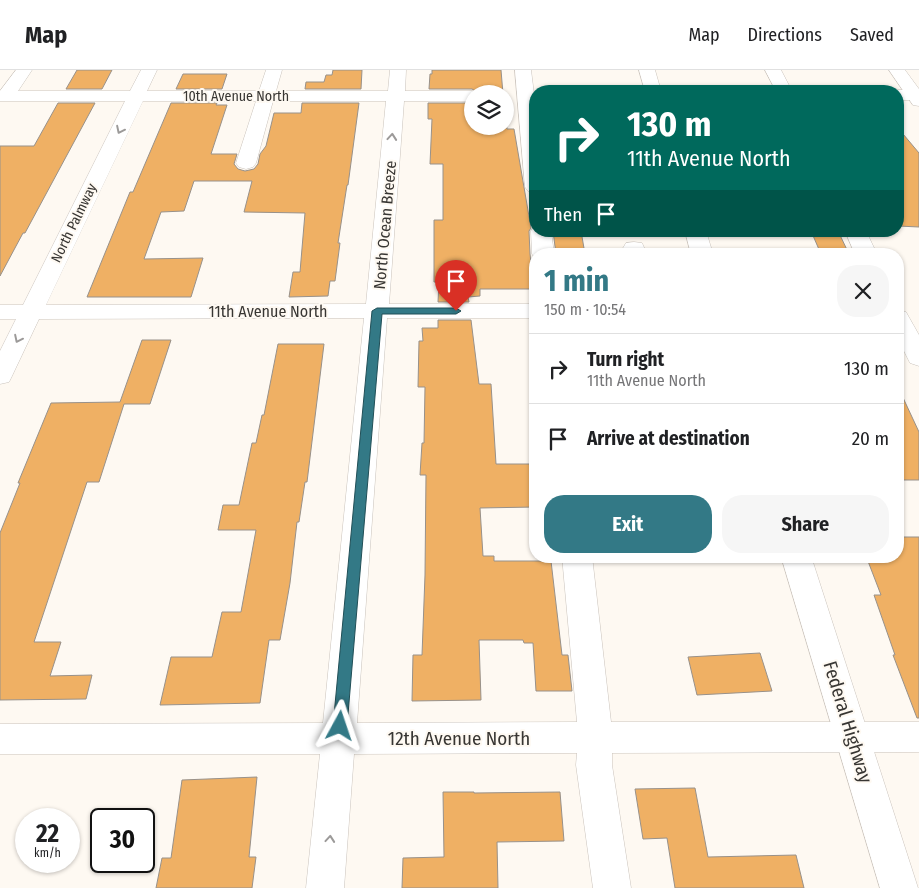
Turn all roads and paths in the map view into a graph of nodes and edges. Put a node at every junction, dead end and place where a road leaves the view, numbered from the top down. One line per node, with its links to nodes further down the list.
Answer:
1 (24, 70): 12 (street)
2 (149, 70): 13 (street, North Palmway)
3 (274, 70): 14 (street)
4 (523, 70): 15 (street)
5 (647, 70): 9 (street)
6 (773, 70): 10 (street)
7 (897, 70): 16 (street)
8 (397, 83): 11 (street, 10th Avenue North); 14 (street, 10th Avenue North); 21 (street, North Ocean Breeze, one-way to 8)
9 (651, 85)
10 (781, 85)
11 (464, 95)
12 (3, 96): 13 (street, 10th Avenue North)
13 (136, 96): 14 (street, 10th Avenue North); 24 (street, North Palmway, one-way to 24)
14 (267, 96): 18 (street)
15 (524, 96): 17 (street)
16 (913, 96)
17 (529, 137)
18 (246, 163)
19 (904, 310): 20 (street)
20 (919, 310)
21 (377, 311): 22 (street, 11th Avenue North); 24 (street, 11th Avenue North); 31 (street, North Ocean Breeze)
22 (529, 311)
23 (0, 312): 24 (street, 11th Avenue North)
24 (31, 312): 27 (street, North Palmway, one-way to 27)
25 (904, 329): 26 (street)
26 (919, 358)
27 (0, 376)
28 (577, 563): 32 (street)
29 (798, 563): 33 (street, Federal Highway)
30 (919, 737): 33 (street, 12th Avenue North)
31 (339, 738): 32 (street, 12th Avenue North); 34 (street, 12th Avenue North); 35 (street, North Ocean Breeze, one-way to 31)
32 (596, 738): 33 (street, 12th Avenue North); 36 (street)
33 (852, 738): 37 (street, Federal Highway)
34 (0, 739)
35 (326, 888)
36 (612, 888)
37 (899, 888)

